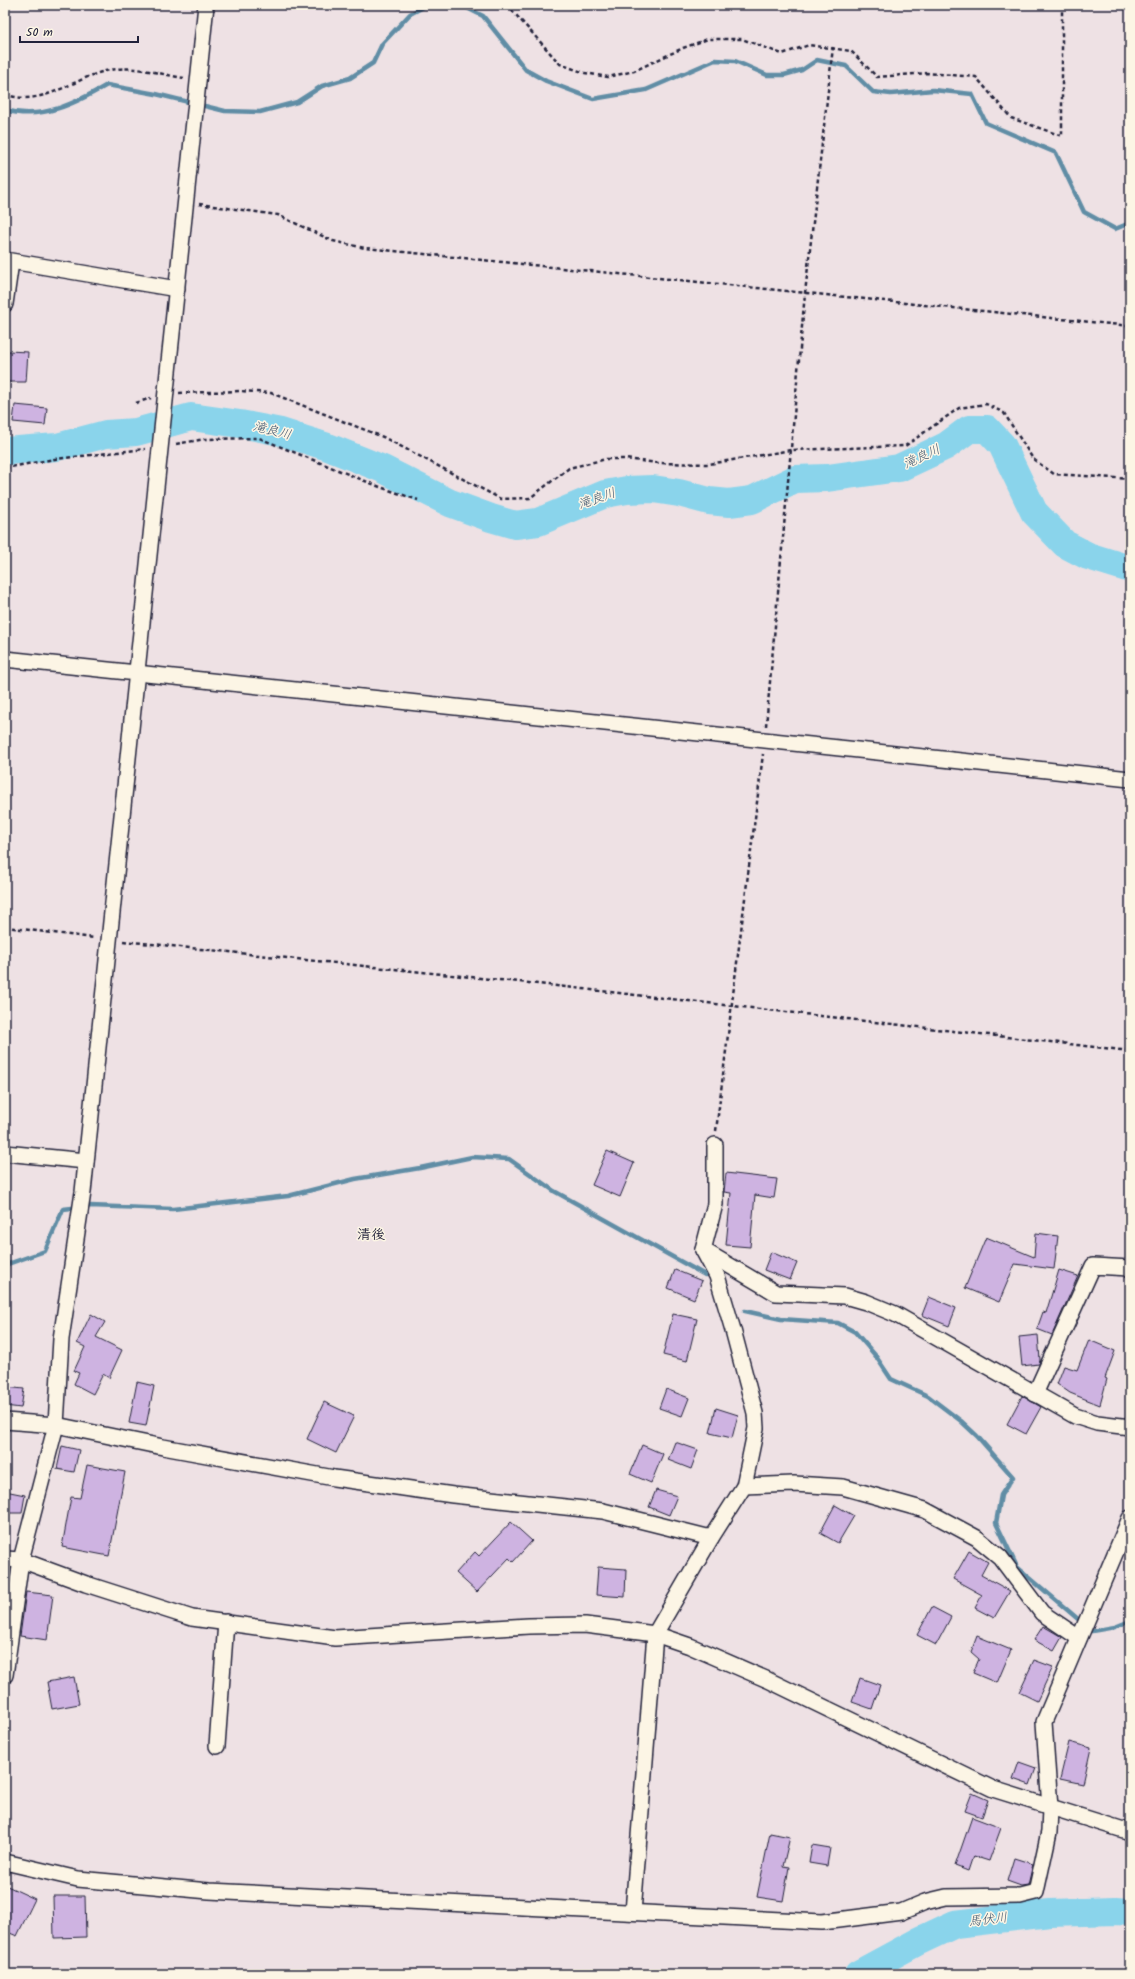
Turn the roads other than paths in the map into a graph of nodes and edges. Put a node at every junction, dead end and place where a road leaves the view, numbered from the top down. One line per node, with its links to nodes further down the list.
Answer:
1 (206, 5): 3 (street)
2 (8, 261): 3 (street); 4 (street)
3 (177, 289): 6 (street)
4 (5, 304)
5 (5, 660): 6 (street)
6 (136, 674): 7 (street); 10 (street)
7 (1130, 779)
8 (715, 1145): 11 (street)
9 (5, 1153): 10 (street)
10 (86, 1161): 15 (street)
11 (704, 1250): 13 (street); 17 (street)
12 (1130, 1268): 13 (street)
13 (1035, 1394): 16 (street)
14 (5, 1421): 15 (street)
15 (56, 1425): 19 (street); 21 (street)
16 (1130, 1427)
17 (744, 1486): 19 (street); 24 (street)
18 (1130, 1518): 24 (street)
19 (711, 1538): 23 (street)
20 (5, 1559): 21 (street)
21 (21, 1560): 22 (street); 25 (street)
22 (226, 1622): 23 (street); 26 (street)
23 (655, 1634): 27 (street); 30 (street)
24 (1079, 1638): 27 (street)
25 (5, 1675)
26 (217, 1746)
27 (1050, 1808): 28 (street); 30 (street)
28 (1130, 1832)
29 (5, 1862): 30 (street)
30 (634, 1912)

